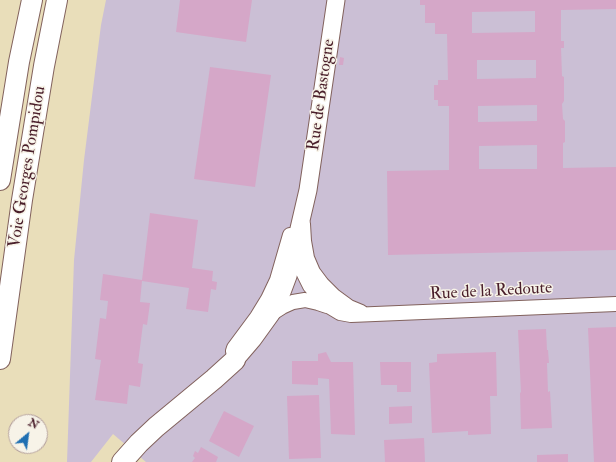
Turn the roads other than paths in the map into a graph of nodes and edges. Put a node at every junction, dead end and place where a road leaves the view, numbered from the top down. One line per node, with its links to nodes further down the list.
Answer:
1 (32, 0): 4 (highway, Voie Georges Pompidou)
2 (57, 0): 11 (highway, Voie Georges Pompidou)
3 (336, 0): 5 (main road, Rue de Bastogne)
4 (0, 180)
5 (308, 190): 6 (main road, Rue de Bastogne); 10 (street, Rue de la Redoute); 12 (street, Rue de Bastogne)
6 (294, 248): 8 (street, Rue de la Redoute); 9 (main road, Rue de Bastogne)
7 (616, 304): 10 (street, Rue de la Redoute)
8 (330, 307): 9 (street, Rue de la Redoute); 10 (street, Rue de la Redoute)
9 (271, 314): 12 (main road, Rue de Bastogne)
10 (367, 315)
11 (0, 359)
12 (234, 360): 13 (highway)
13 (122, 462)

